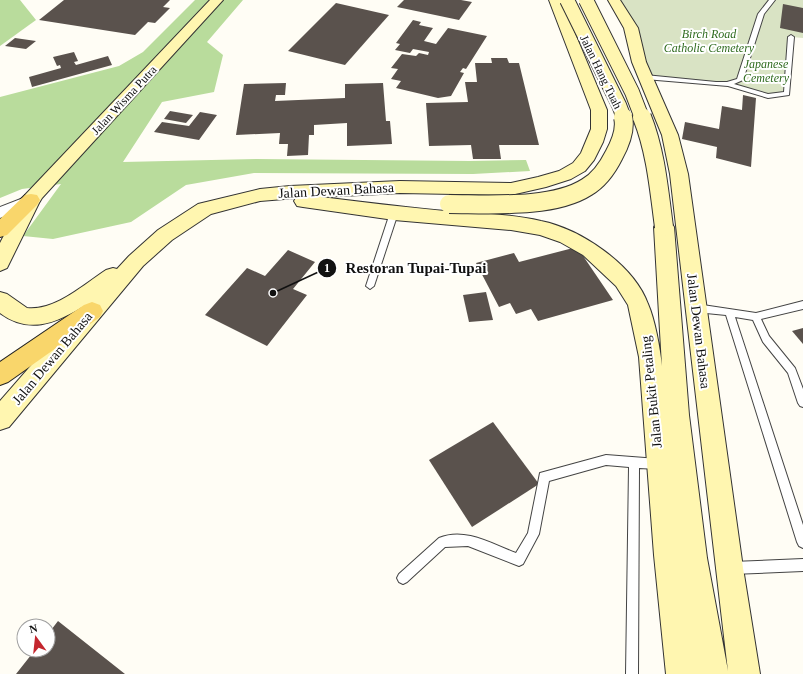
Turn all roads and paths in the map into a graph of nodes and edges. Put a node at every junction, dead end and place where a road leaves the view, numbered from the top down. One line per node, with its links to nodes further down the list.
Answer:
1 (217, 0): 13 (main road, Jalan Wisma Putra)
2 (555, 0): 8 (main road, Jalan Dewan Bahasa)
3 (567, 0): 11 (main road, Jalan Hang Tuah, bridge)
4 (586, 0): 16 (main road, Jalan Hang Tuah, bridge)
5 (614, 0): 9 (main road, Jalan Dewan Bahasa)
6 (772, 0): 10 (lane)
7 (791, 37): 10 (lane)
8 (583, 67): 9 (main road); 11 (main road, Jalan Dewan Bahasa)
9 (642, 69): 10 (lane); 23 (main road, Jalan Dewan Bahasa)
10 (728, 84)
11 (316, 190): 12 (main road, Jalan Dewan Bahasa)
12 (260, 195): 15 (main road, Jalan Bukit Petaling); 18 (main road, Jalan Dewan Bahasa)
13 (31, 200): 14 (street); 17 (main road); 19 (main road, Jalan Wisma Putra)
14 (0, 213)
15 (394, 213): 20 (lane); 31 (main road, Jalan Bukit Petaling)
16 (664, 227): 33 (main road, Jalan Dewan Bahasa)
17 (0, 230)
18 (136, 261): 21 (main road); 24 (main road, Jalan Dewan Bahasa)
19 (0, 263)
20 (370, 286)
21 (0, 300)
22 (803, 305): 26 (lane)
23 (696, 308): 25 (lane); 35 (main road, Jalan Dewan Bahasa)
24 (92, 311): 27 (main road); 29 (main road, Jalan Dewan Bahasa)
25 (729, 312): 26 (lane); 32 (lane)
26 (756, 317): 28 (lane)
27 (0, 376)
28 (803, 403)
29 (0, 420)
30 (634, 462): 31 (lane); 36 (lane); 37 (lane)
31 (659, 464): 38 (main road, Jalan Bukit Petaling)
32 (803, 542)
33 (693, 558): 39 (main road); 40 (main road, Jalan Dewan Bahasa)
34 (803, 565): 35 (lane)
35 (729, 568): 41 (main road, Jalan Dewan Bahasa)
36 (404, 578)
37 (632, 674)
38 (682, 674)
39 (697, 674)
40 (713, 674)
41 (744, 674)

